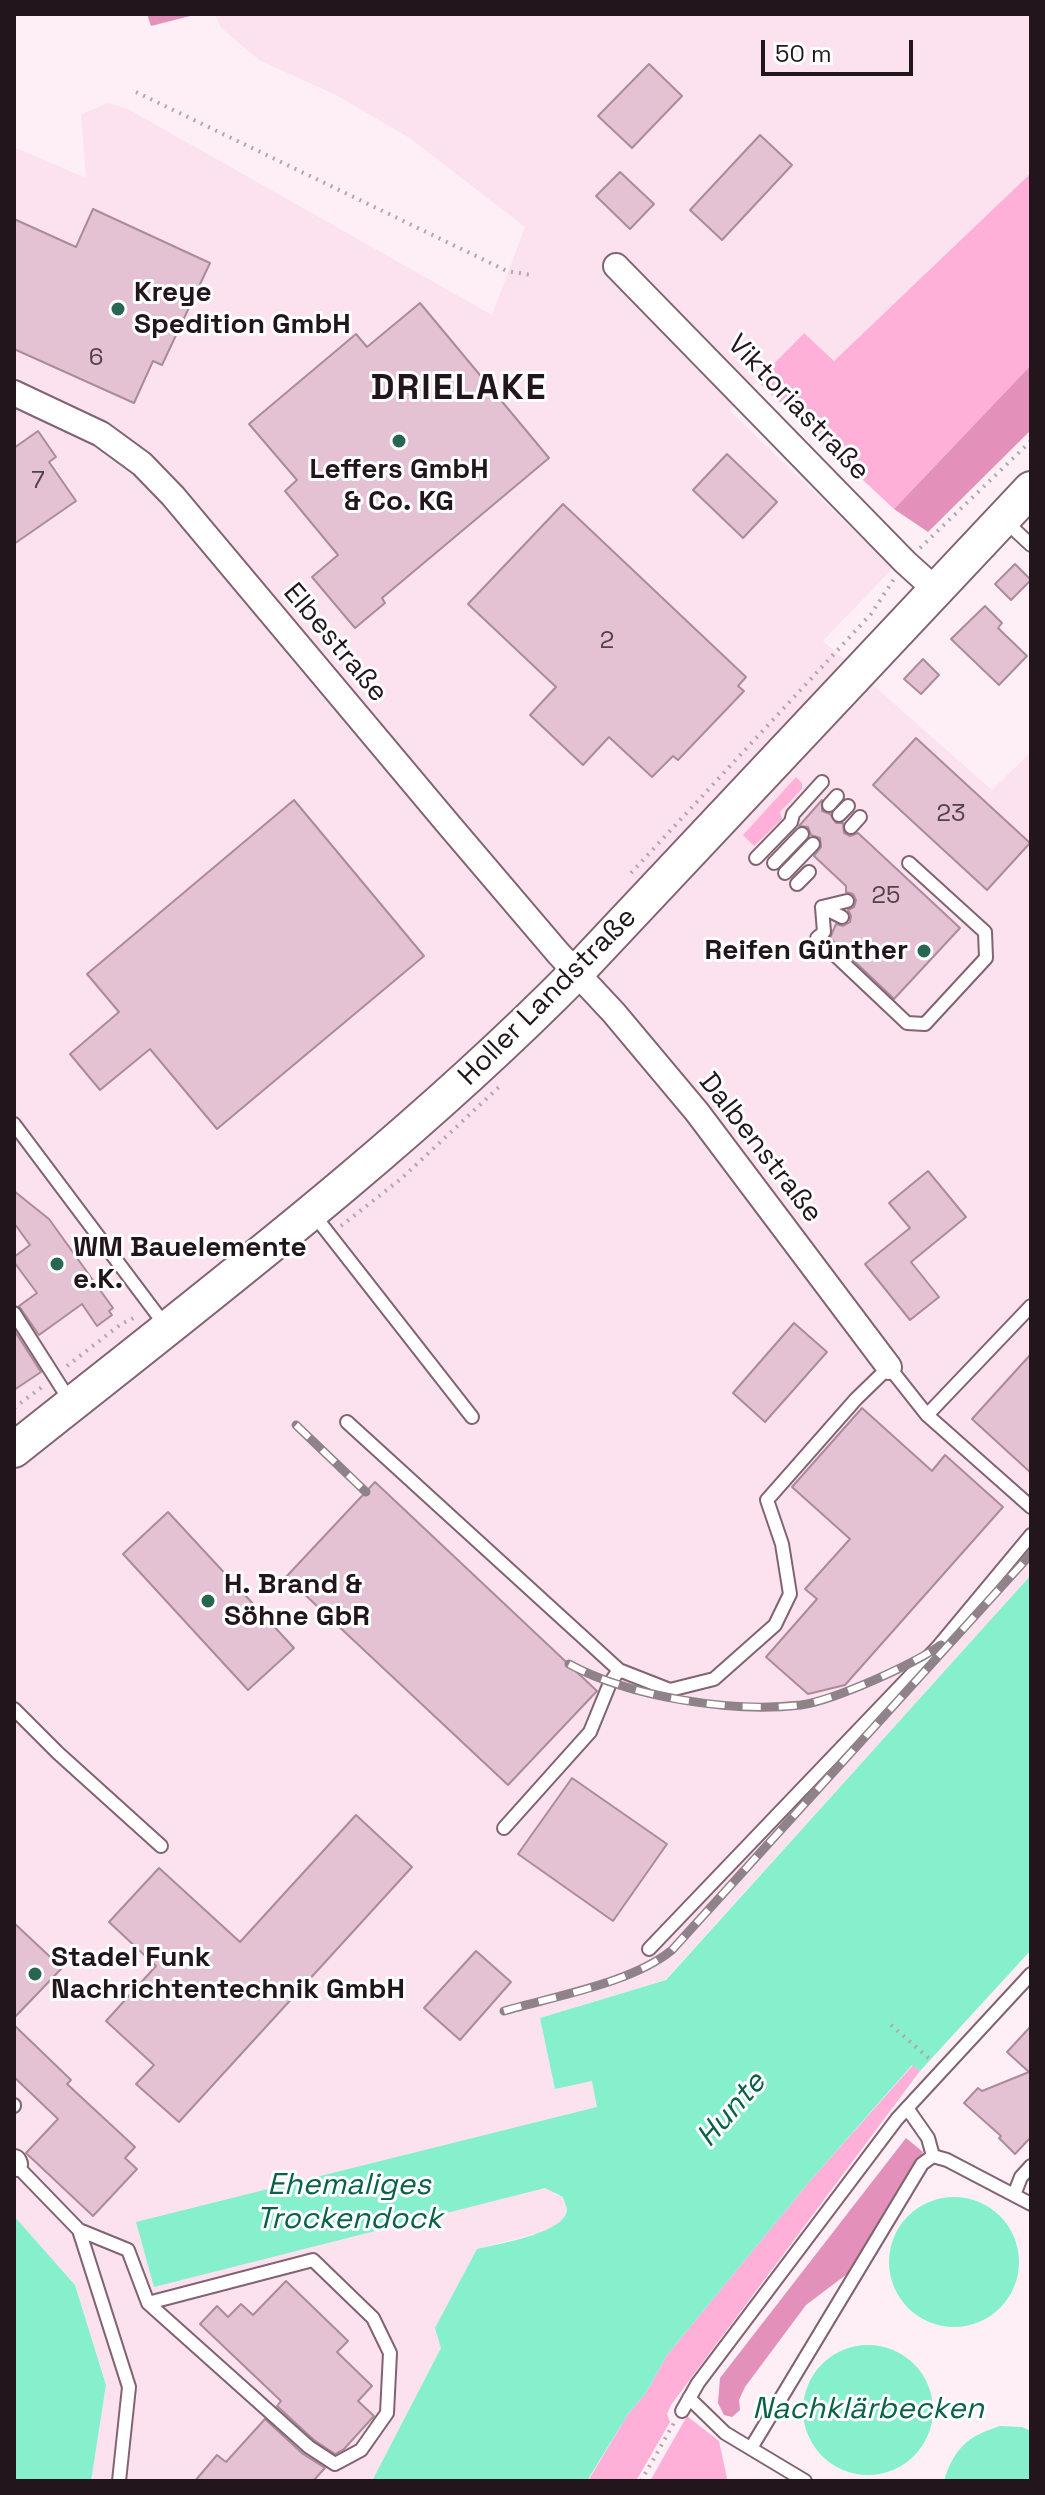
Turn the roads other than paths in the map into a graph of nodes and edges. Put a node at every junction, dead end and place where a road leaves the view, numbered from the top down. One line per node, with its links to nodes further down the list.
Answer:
1 (616, 266): 6 (street, Viktoriastraße)
2 (14, 393): 20 (street, Elbestraße)
3 (1031, 489): 4 (main road, Holler Landstraße)
4 (1003, 519): 5 (lane); 6 (main road, Holler Landstraße)
5 (1031, 545)
6 (937, 591): 20 (main road, Holler Landstraße)
7 (822, 782): 10 (lane)
8 (802, 834): 11 (lane)
9 (813, 844): 14 (lane)
10 (756, 858)
11 (774, 863)
12 (909, 863): 17 (lane)
13 (809, 872): 15 (lane)
14 (785, 873)
15 (797, 884)
16 (847, 901): 17 (lane)
17 (822, 907): 18 (lane); 19 (lane)
18 (842, 917)
19 (831, 929)
20 (576, 973): 22 (main road, Holler Landstraße); 26 (street, Dalbenstraße)
21 (14, 1124): 25 (lane)
22 (311, 1211): 25 (main road, Holler Landstraße); 29 (lane)
23 (1031, 1306): 28 (lane)
24 (14, 1313): 27 (lane)
25 (167, 1327): 27 (main road, Holler Landstraße)
26 (889, 1367): 28 (lane); 34 (lane)
27 (72, 1404): 31 (main road, Holler Landstraße)
28 (927, 1415): 32 (lane)
29 (472, 1417)
30 (347, 1422): 34 (lane)
31 (14, 1450)
32 (1031, 1507)
33 (1031, 1535): 38 (lane)
34 (619, 1670): 36 (lane)
35 (14, 1709): 37 (lane)
36 (504, 1828)
37 (161, 1846)
38 (649, 1949)
39 (1031, 1974): 40 (lane)
40 (907, 2108): 41 (lane); 48 (lane)
41 (933, 2156): 44 (lane); 50 (lane)
42 (15, 2163): 46 (lane)
43 (1031, 2166): 44 (lane)
44 (1014, 2195): 45 (lane)
45 (1031, 2204)
46 (79, 2230): 47 (lane); 51 (lane)
47 (148, 2303): 47 (lane)
48 (689, 2398): 49 (lane); 50 (lane)
49 (682, 2411)
50 (751, 2448): 52 (lane)
51 (119, 2481)
52 (805, 2481)

